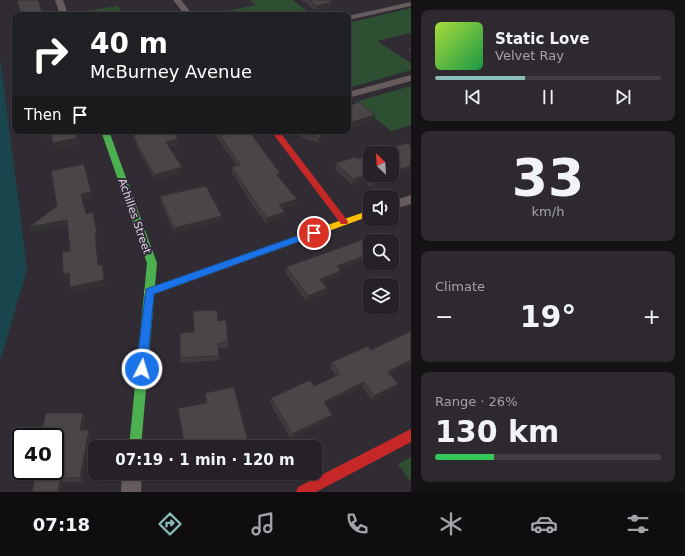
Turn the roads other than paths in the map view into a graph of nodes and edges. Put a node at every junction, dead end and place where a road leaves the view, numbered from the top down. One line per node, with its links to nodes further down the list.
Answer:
1 (59, 0): 4 (street)
2 (177, 0): 5 (street)
3 (411, 4): 6 (street)
4 (63, 12)
5 (186, 12)
6 (351, 17)
7 (411, 78): 8 (street)
8 (351, 94)
9 (106, 134): 15 (street, Achilles Street)
10 (278, 134): 14 (street)
11 (411, 199): 12 (street)
12 (399, 203)
13 (363, 215): 14 (street)
14 (344, 222): 15 (street)
15 (149, 292): 17 (street, Achilles Street)
16 (411, 435): 20 (street)
17 (136, 440)
18 (132, 480): 19 (street)
19 (131, 492)
20 (303, 492)

